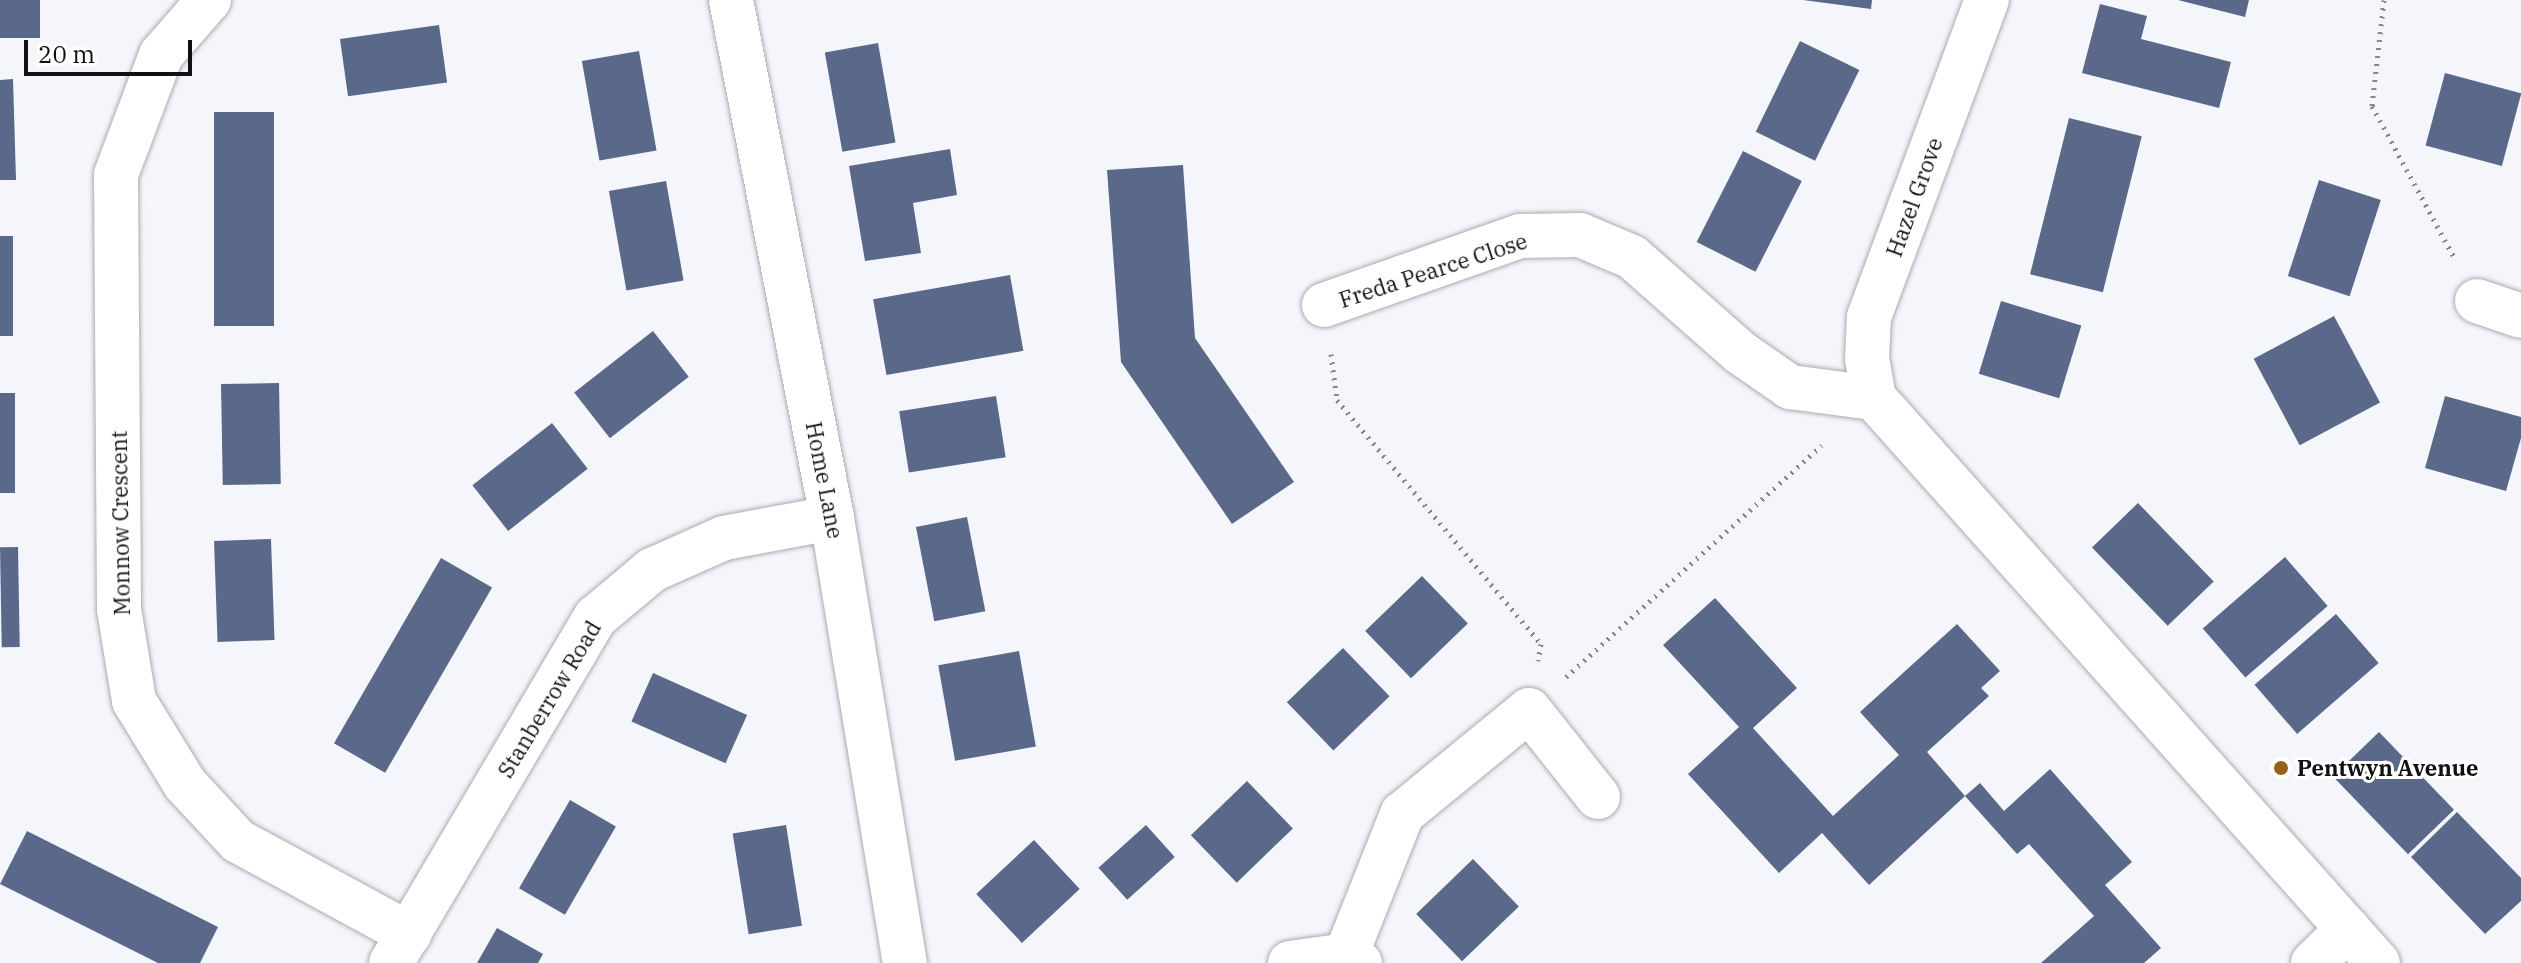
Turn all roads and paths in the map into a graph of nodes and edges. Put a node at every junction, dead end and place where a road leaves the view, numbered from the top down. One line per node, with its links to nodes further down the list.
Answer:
1 (209, 0): 13 (street, Monnow Crescent)
2 (731, 0): 9 (street, Home Lane)
3 (1987, 0): 8 (street, Hazel Grove)
4 (2384, 0): 5 (path)
5 (2477, 301): 7 (street)
6 (1324, 305): 8 (street, Freda Pearce Close); 10 (path)
7 (2521, 316)
8 (1874, 398): 10 (path); 12 (street)
9 (832, 518): 13 (street, Stanberrow Road); 15 (street, Home Lane)
10 (1529, 710): 11 (street); 14 (street)
11 (1598, 797)
12 (2348, 929): 17 (street); 18 (street)
13 (400, 949)
14 (1353, 959): 16 (street)
15 (905, 963)
16 (1290, 963)
17 (2313, 963)
18 (2378, 963)

